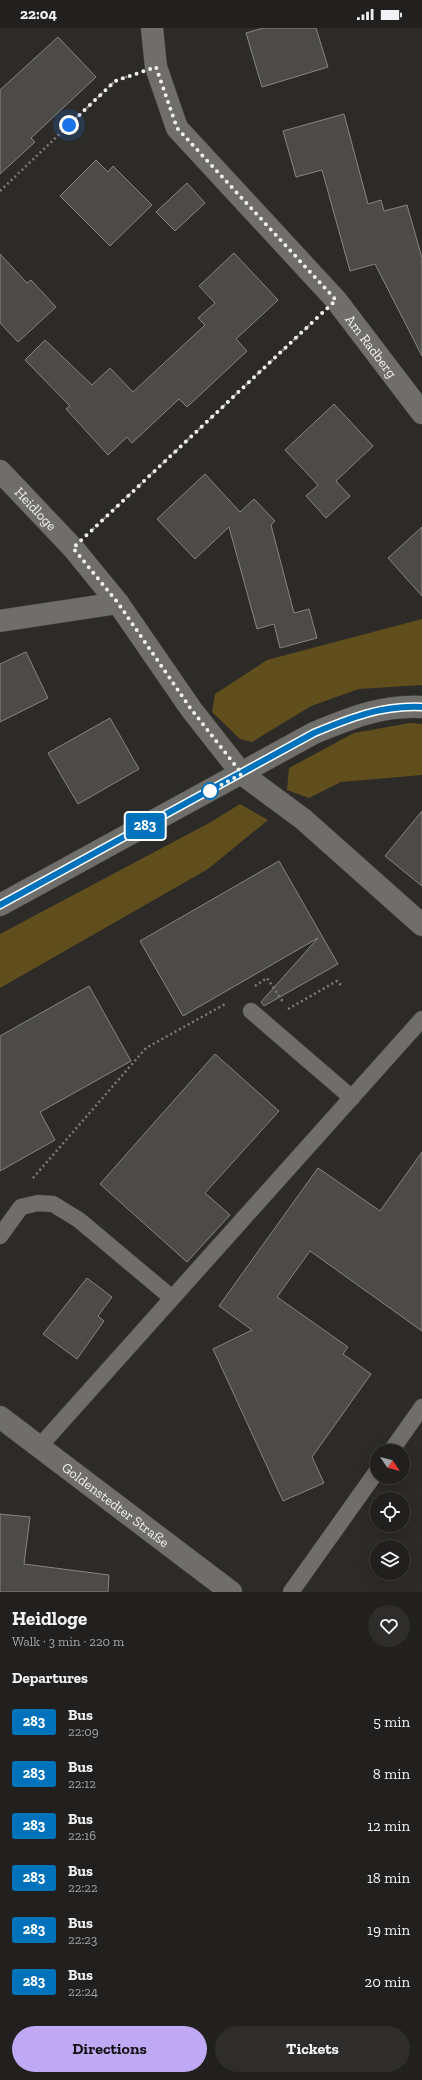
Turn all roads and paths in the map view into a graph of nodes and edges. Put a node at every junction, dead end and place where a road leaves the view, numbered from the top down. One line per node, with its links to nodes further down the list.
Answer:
1 (152, 28): 2 (street, Am Radberg)
2 (156, 67): 3 (path); 4 (street, Am Radberg)
3 (0, 191)
4 (336, 300): 5 (street, Am Radberg); 7 (path)
5 (422, 413)
6 (0, 471): 7 (street, Heidloge)
7 (73, 548): 8 (street, Heidloge)
8 (118, 603): 9 (street); 11 (street, Heidloge)
9 (0, 621)
10 (422, 707): 11 (street)
11 (242, 774): 12 (street); 13 (street, Heidloge)
12 (0, 905)
13 (422, 925)
14 (254, 986): 15 (path)
15 (342, 986)
16 (227, 1002): 20 (path)
17 (251, 1011): 19 (lane)
18 (422, 1019): 19 (lane)
19 (352, 1098): 22 (lane)
20 (30, 1205): 21 (lane); 22 (lane)
21 (0, 1236)
22 (172, 1298): 26 (lane)
23 (422, 1407): 25 (lane)
24 (0, 1417): 26 (street, Goldenstedter Straße)
25 (396, 1444)
26 (39, 1447): 28 (street, Goldenstedter Straße)
27 (370, 1481): 29 (lane)
28 (231, 1592)
29 (291, 1592)

